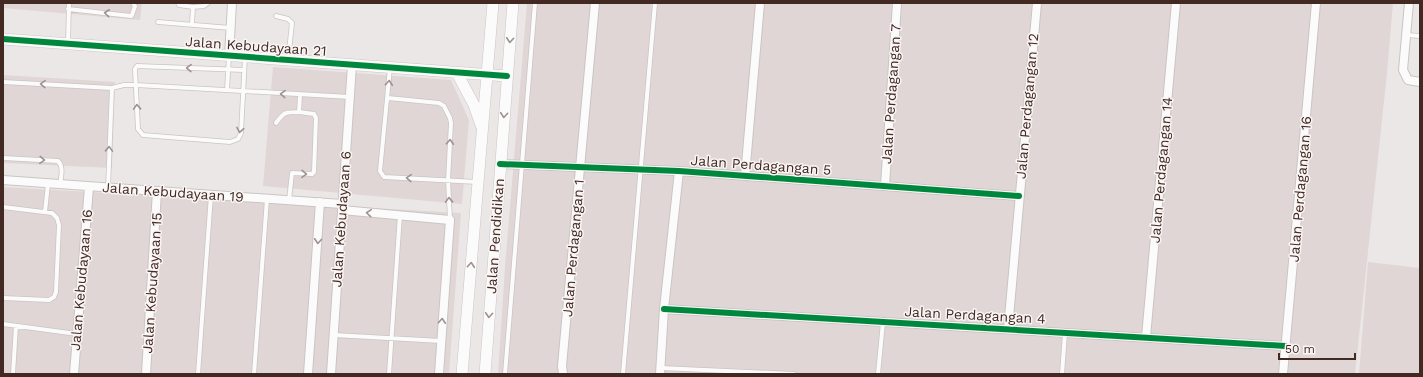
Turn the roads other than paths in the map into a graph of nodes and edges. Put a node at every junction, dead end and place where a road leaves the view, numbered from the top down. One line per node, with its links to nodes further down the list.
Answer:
1 (69, 3): 18 (lane)
2 (132, 3): 18 (lane, one-way to 18)
3 (178, 3): 17 (lane)
4 (208, 3): 17 (lane)
5 (232, 3): 22 (street)
6 (493, 3): 35 (main road, Jalan Pendidikan)
7 (513, 3): 36 (main road, Jalan Pendidikan, one-way to 36)
8 (535, 3): 51 (lane)
9 (595, 3): 52 (street, Jalan Perdagangan 1)
10 (655, 3): 53 (lane)
11 (760, 3): 55 (street)
12 (897, 3): 62 (street, Jalan Perdagangan 7)
13 (1037, 3): 66 (street, Jalan Perdagangan 12)
14 (1176, 3): 84 (street, Jalan Perdagangan 14)
15 (1316, 3): 87 (street, Jalan Perdagangan 16)
16 (1409, 3): 23 (street)
17 (193, 7): 21 (lane)
18 (68, 9): 26 (lane)
19 (276, 16): 29 (lane)
20 (158, 22): 21 (lane)
21 (192, 24): 22 (lane)
22 (231, 28): 27 (street)
23 (1406, 34): 24 (lane); 38 (street)
24 (1420, 36)
25 (3, 39): 26 (main road, Jalan Kebudayaan 21)
26 (68, 44): 27 (main road, Jalan Kebudayaan 21)
27 (229, 56): 28 (main road, Jalan Kebudayaan 21); 32 (lane)
28 (245, 57): 29 (main road, Jalan Kebudayaan 21); 33 (lane)
29 (288, 60): 30 (main road, Jalan Kebudayaan 21)
30 (352, 65): 31 (main road, Jalan Kebudayaan 21); 44 (street, Jalan Kebudayaan 6)
31 (390, 68): 34 (main road, Jalan Kebudayaan 21); 45 (lane, one-way to 31)
32 (228, 70): 33 (lane); 39 (lane, one-way to 39); 41 (lane)
33 (244, 70): 42 (lane)
34 (457, 73): 35 (main road, Jalan Kebudayaan 21); 48 (main road)
35 (488, 75): 36 (main road, Jalan Kebudayaan 21); 48 (main road, Jalan Pendidikan)
36 (507, 76): 50 (main road, Jalan Pendidikan, one-way to 50)
37 (3, 82): 40 (lane, one-way to 37)
38 (1420, 82)
39 (136, 85): 40 (lane); 41 (lane); 42 (lane, one-way to 39)
40 (112, 88): 63 (lane, one-way to 40)
41 (227, 90): 42 (lane)
42 (243, 91): 43 (lane, one-way to 42)
43 (300, 95): 44 (lane); 46 (lane)
44 (350, 98): 71 (street, Jalan Kebudayaan 6)
45 (388, 98): 57 (lane, one-way to 45); 57 (lane, one-way to 45)
46 (299, 112): 47 (lane); 68 (lane, one-way to 46)
47 (276, 123)
48 (482, 128): 58 (main road, Jalan Pendidikan)
49 (3, 158): 60 (lane, one-way to 60)
50 (500, 164): 51 (street, Jalan Perdagangan 5); 99 (main road, Jalan Pendidikan, one-way to 99)
51 (522, 164): 52 (street, Jalan Perdagangan 5); 100 (lane)
52 (580, 167): 53 (street, Jalan Perdagangan 5); 101 (street, Jalan Perdagangan 1)
53 (640, 171): 54 (street, Jalan Perdagangan 5); 102 (lane)
54 (679, 171): 55 (street, Jalan Perdagangan 5); 76 (street)
55 (745, 176): 62 (street, Jalan Perdagangan 5)
56 (3, 180): 59 (street, Jalan Kebudayaan 19)
57 (448, 180): 58 (lane); 74 (lane, one-way to 57)
58 (478, 182): 98 (main road, Jalan Pendidikan, one-way to 58)
59 (48, 184): 60 (street, Jalan Kebudayaan 19); 72 (lane)
60 (60, 185): 61 (street, Jalan Kebudayaan 19)
61 (89, 186): 63 (street, Jalan Kebudayaan 19); 82 (street, Jalan Kebudayaan 16)
62 (884, 186): 66 (street, Jalan Perdagangan 5)
63 (108, 188): 64 (street, Jalan Kebudayaan 19)
64 (158, 191): 65 (street, Jalan Kebudayaan 19); 91 (street, Jalan Kebudayaan 15)
65 (211, 195): 67 (street, Jalan Kebudayaan 19); 92 (lane)
66 (1019, 196): 80 (street, Jalan Perdagangan 12)
67 (267, 199): 68 (street, Jalan Kebudayaan 19); 93 (lane)
68 (289, 200): 69 (street, Jalan Kebudayaan 19)
69 (320, 202): 71 (street, Jalan Kebudayaan 19); 94 (street, one-way to 94)
70 (3, 207): 72 (lane)
71 (342, 207): 73 (street, Jalan Kebudayaan 19, one-way to 71); 83 (street, Jalan Kebudayaan 6)
72 (45, 212): 75 (lane)
73 (400, 215): 74 (street, Jalan Kebudayaan 19); 85 (lane)
74 (450, 220): 86 (street, one-way to 74)
75 (3, 298)
76 (664, 309): 77 (street, Jalan Perdagangan 4); 88 (street)
77 (883, 322): 80 (street, Jalan Perdagangan 4); 104 (lane)
78 (3, 324): 79 (lane)
79 (16, 326): 82 (lane); 89 (lane)
80 (1008, 329): 81 (street, Jalan Perdagangan 4)
81 (1065, 333): 84 (street, Jalan Perdagangan 4); 105 (lane)
82 (77, 334): 90 (street, Jalan Kebudayaan 16)
83 (333, 335): 85 (lane); 95 (street, Jalan Kebudayaan 6)
84 (1146, 337): 87 (street, Jalan Perdagangan 4)
85 (390, 339): 86 (lane); 96 (lane)
86 (441, 341): 97 (street)
87 (1285, 346): 106 (street, Jalan Perdagangan 16)
88 (661, 371): 103 (lane)
89 (13, 374)
90 (74, 374)
91 (146, 374)
92 (198, 374)
93 (254, 374)
94 (308, 374)
95 (331, 374)
96 (389, 374)
97 (439, 374)
98 (462, 374)
99 (485, 374)
100 (505, 374)
101 (563, 374)
102 (623, 374)
103 (794, 374)
104 (878, 374)
105 (1062, 374)
106 (1282, 374)

